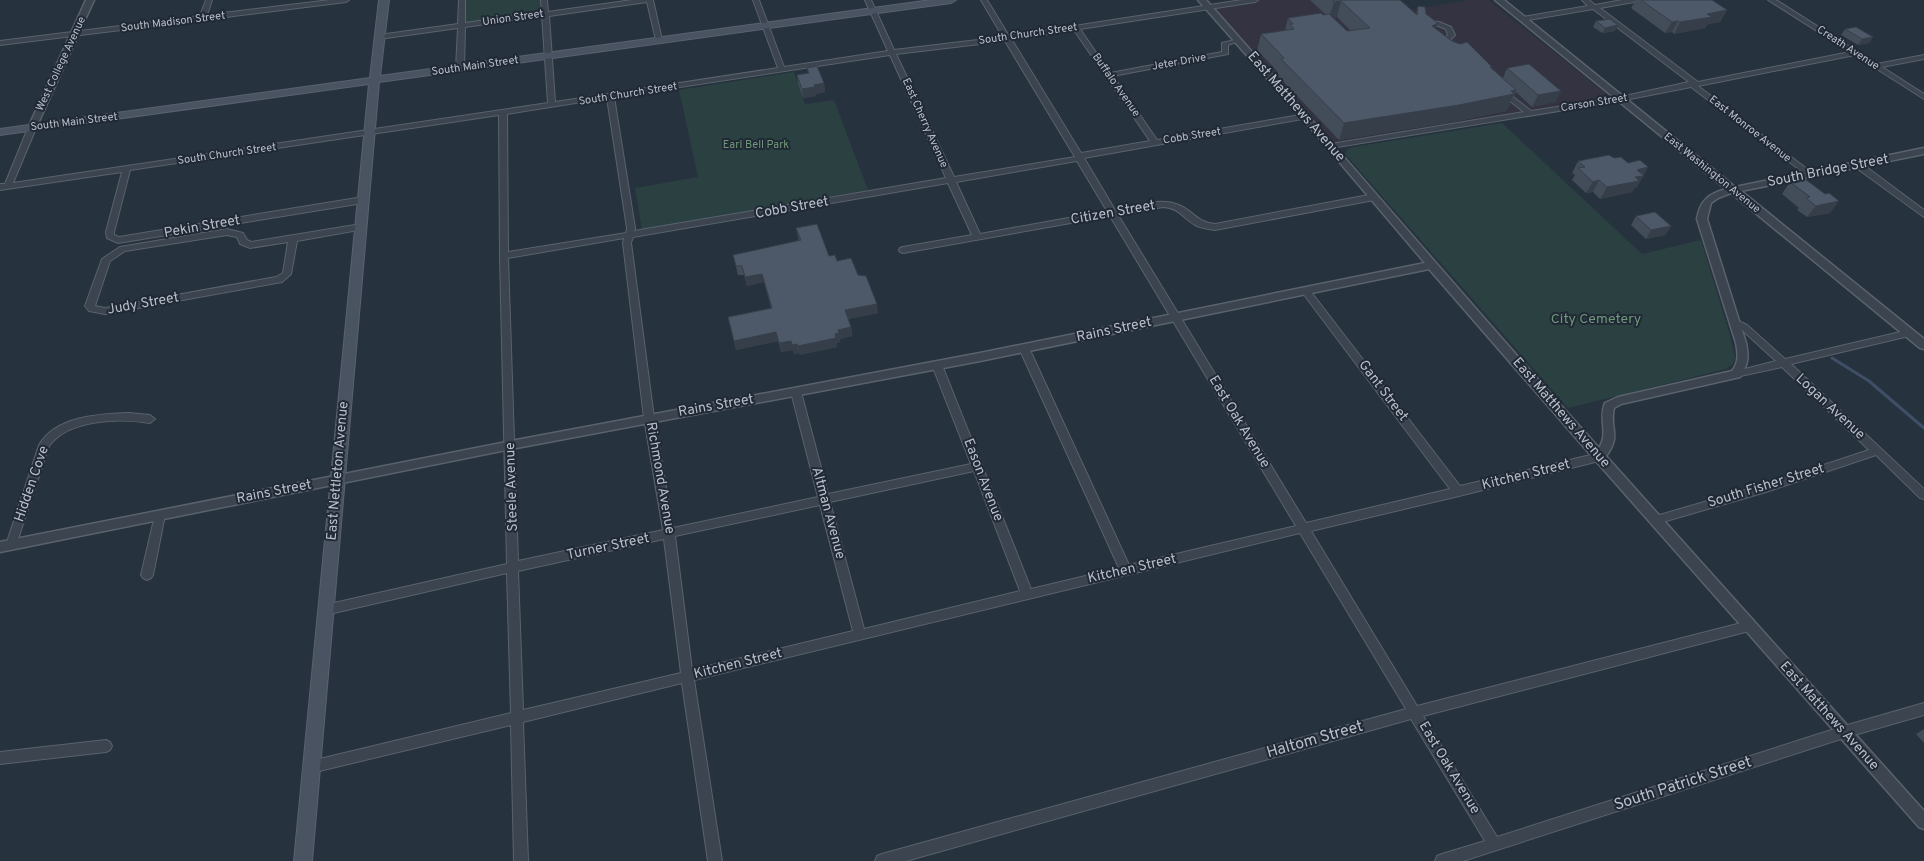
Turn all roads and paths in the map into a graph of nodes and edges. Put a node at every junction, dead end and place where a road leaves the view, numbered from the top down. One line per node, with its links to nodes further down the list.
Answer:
1 (90, 0): 28 (street, West College Avenue)
2 (209, 0): 22 (street)
3 (346, 0): 22 (street, South Madison Street)
4 (384, 0): 29 (main road, East Nettleton Avenue)
5 (462, 0): 25 (street)
6 (544, 0): 21 (street)
7 (646, 0): 21 (street, Union Street)
8 (650, 0): 32 (street)
9 (756, 0): 26 (street)
10 (868, 0): 20 (street, East Cherry Avenue)
11 (951, 0): 20 (main road, South Main Street)
12 (984, 0): 30 (street, East Oak Avenue)
13 (1255, 0): 18 (street, South Church Street)
14 (1499, 0): 23 (street, East Washington Avenue)
15 (1585, 0): 19 (street, East Monroe Avenue)
16 (1634, 0): 19 (street)
17 (1771, 0): 38 (street, Creath Avenue)
18 (1205, 4): 27 (street, South Church Street); 33 (street, East Matthews Avenue)
19 (1594, 7): 23 (street); 47 (street, East Monroe Avenue)
20 (873, 11): 26 (main road, South Main Street); 37 (street, East Cherry Avenue)
21 (545, 14): 25 (street, Union Street); 39 (street)
22 (203, 18): 28 (street, South Madison Street)
23 (1523, 19): 50 (street, East Washington Avenue)
24 (1423, 23): 34 (street)
25 (461, 25): 29 (street, Union Street); 42 (street)
26 (767, 26): 32 (main road, South Main Street); 43 (street)
27 (1076, 28): 30 (street, South Church Street); 44 (street, Buffalo Avenue)
28 (76, 34): 35 (street, South Madison Street); 55 (street, West College Avenue)
29 (379, 36): 45 (main road, East Nettleton Avenue)
30 (1007, 38): 37 (street, South Church Street); 61 (street, East Oak Avenue)
31 (1438, 38): 34 (street)
32 (659, 40): 39 (main road, South Main Street)
33 (1237, 40): 44 (street, Jeter Drive); 54 (street, East Matthews Avenue)
34 (1446, 41): 36 (street)
35 (0, 43)
36 (1454, 47)
37 (893, 52): 43 (street, South Church Street); 65 (street, East Cherry Avenue)
38 (1856, 53): 41 (street, Creath Avenue); 47 (street, Carson Street)
39 (549, 56): 42 (main road, South Main Street); 51 (street)
40 (1924, 57): 41 (street)
41 (1876, 66): 49 (street, Creath Avenue)
42 (460, 68): 45 (main road, South Main Street)
43 (782, 70): 48 (street, South Church Street)
44 (1108, 75): 58 (street, Buffalo Avenue)
45 (373, 80): 55 (main road, South Main Street); 57 (main road, East Nettleton Avenue)
46 (1495, 84): 53 (street)
47 (1693, 84): 50 (street, Carson Street); 64 (street, East Monroe Avenue)
48 (610, 96): 51 (street, South Church Street); 73 (street, Richmond Avenue)
49 (1924, 97)
50 (1620, 99): 53 (street, Carson Street); 67 (street, East Washington Avenue)
51 (552, 105): 52 (street, South Church Street)
52 (503, 113): 57 (street, South Church Street); 77 (street, Steele Avenue)
53 (1529, 113): 59 (street, Carson Street)
54 (1305, 116): 58 (street, Cobb Street); 59 (street, East Matthews Avenue)
55 (32, 128): 56 (main road, South Main Street); 66 (street)
56 (0, 132)
57 (368, 134): 63 (street, South Church Street); 69 (main road, East Nettleton Avenue)
58 (1155, 142): 61 (street, Cobb Street)
59 (1331, 146): 68 (street, East Matthews Avenue)
60 (1924, 151): 62 (street, South Bridge Street)
61 (1079, 157): 65 (street, Cobb Street); 70 (street, East Oak Avenue)
62 (1858, 165): 64 (street, South Bridge Street); 71 (street)
63 (127, 168): 66 (street, South Church Street); 69 (street, Pekin Street)
64 (1808, 174): 67 (street, South Bridge Street)
65 (951, 181): 73 (street, Cobb Street); 74 (street, East Cherry Avenue)
66 (4, 186)
67 (1733, 190): 81 (street, South Bridge Street); 82 (street, East Washington Avenue)
68 (1374, 197): 70 (street, Citizen Street); 78 (street, East Matthews Avenue)
69 (363, 200): 72 (main road, East Nettleton Avenue)
70 (1113, 213): 74 (street, Citizen Street); 80 (street, East Oak Avenue)
71 (1924, 214)
72 (360, 227): 75 (street, Judy Street); 95 (main road, East Nettleton Avenue)
73 (629, 235): 77 (street, Cobb Street); 89 (street, Richmond Avenue)
74 (976, 236): 76 (street, Citizen Street)
75 (292, 239): 75 (street, Judy Street)
76 (903, 250)
77 (504, 256): 91 (street, Steele Avenue)
78 (1432, 265): 79 (street, Rains Street); 93 (street, East Matthews Avenue)
79 (1305, 290): 80 (street, Rains Street); 96 (street, Gant Street)
80 (1176, 317): 84 (street, Rains Street); 101 (street, East Oak Avenue)
81 (1734, 322): 85 (street, Logan Avenue); 87 (street, South Bridge Street)
82 (1910, 333): 83 (street, East Washington Avenue); 85 (street)
83 (1924, 345)
84 (1024, 348): 86 (street, Rains Street); 105 (street)
85 (1784, 363): 87 (street); 92 (street, Logan Avenue)
86 (937, 365): 88 (street, Rains Street); 94 (street, Eason Avenue)
87 (1736, 374): 93 (street)
88 (796, 392): 89 (street, Rains Street); 98 (street, Altman Avenue)
89 (649, 418): 91 (street, Rains Street); 102 (street, Richmond Avenue)
90 (150, 419): 103 (street, Hidden Cove)
91 (510, 445): 95 (street, Rains Street); 104 (street, Steele Avenue)
92 (1877, 451): 97 (street, Logan Avenue); 100 (street, South Fisher Street)
93 (1599, 456): 96 (street, Kitchen Street); 100 (street, East Matthews Avenue)
94 (978, 466): 98 (street, Turner Street); 107 (street, Eason Avenue)
95 (338, 480): 99 (street, Rains Street); 108 (main road, East Nettleton Avenue)
96 (1459, 492): 101 (street, Kitchen Street)
97 (1924, 495)
98 (825, 500): 102 (street, Turner Street); 110 (street, Altman Avenue)
99 (160, 515): 103 (street, Rains Street); 106 (street)
100 (1656, 520): 109 (street, East Matthews Avenue)
101 (1304, 528): 105 (street, Kitchen Street); 113 (street, East Oak Avenue)
102 (669, 533): 104 (street, Turner Street); 111 (street, Richmond Avenue)
103 (6, 546)
104 (514, 567): 108 (street, Turner Street); 114 (street, Steele Avenue)
105 (1126, 571): 107 (street, Kitchen Street)
106 (147, 574)
107 (1026, 594): 110 (street, Kitchen Street)
108 (326, 610): 118 (main road, East Nettleton Avenue)
109 (1749, 626): 113 (street, Haltom Street); 115 (street, East Matthews Avenue)
110 (860, 635): 111 (street, Kitchen Street)
111 (687, 676): 114 (street, Kitchen Street); 123 (street, Richmond Avenue)
112 (1924, 709): 115 (street, South Patrick Street)
113 (1415, 712): 120 (street, East Oak Avenue); 124 (street, Haltom Street)
114 (517, 717): 118 (street, Kitchen Street); 122 (street, Steele Avenue)
115 (1844, 732): 119 (street, East Matthews Avenue); 120 (street, South Patrick Street)
116 (106, 746): 117 (street)
117 (0, 758)
118 (311, 767): 121 (main road, East Nettleton Avenue)
119 (1924, 822)
120 (1494, 844): 125 (street, South Patrick Street)
121 (303, 861)
122 (521, 861)
123 (715, 861)
124 (882, 861)
125 (1442, 861)

